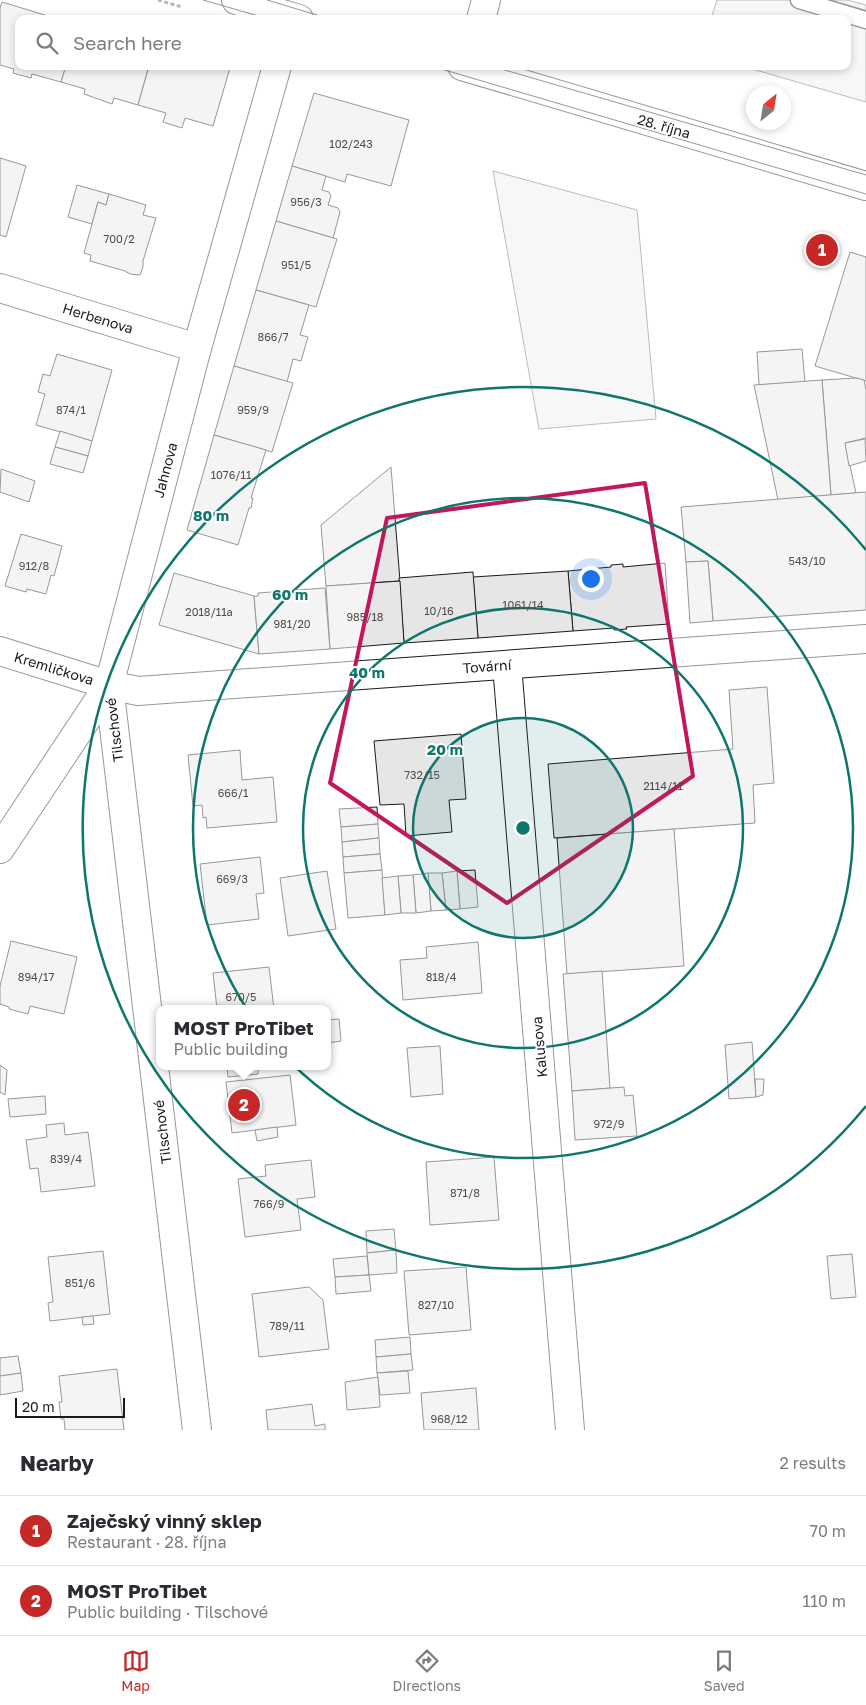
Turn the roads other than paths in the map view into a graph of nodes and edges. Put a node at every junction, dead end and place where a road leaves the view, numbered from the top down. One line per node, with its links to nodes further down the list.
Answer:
1 (236, 0): 4 (street)
2 (486, 0): 5 (street)
3 (799, 0): 6 (lane)
4 (284, 15)
5 (482, 15)
6 (849, 15)
7 (851, 16): 8 (lane)
8 (866, 20)
9 (276, 70): 13 (street, Jahnova)
10 (475, 70): 11 (street, 28. října)
11 (866, 186)
12 (0, 288): 13 (street, Herbenova)
13 (197, 348): 17 (street, Jahnova)
14 (866, 638): 16 (street, Tovární)
15 (0, 651): 17 (street, Kremličkova)
16 (507, 665): 17 (street, Tovární); 20 (street, Kalusova)
17 (109, 684): 18 (street, Jahnova); 19 (street, Tilschové)
18 (0, 849)
19 (197, 1430)
20 (570, 1430)

